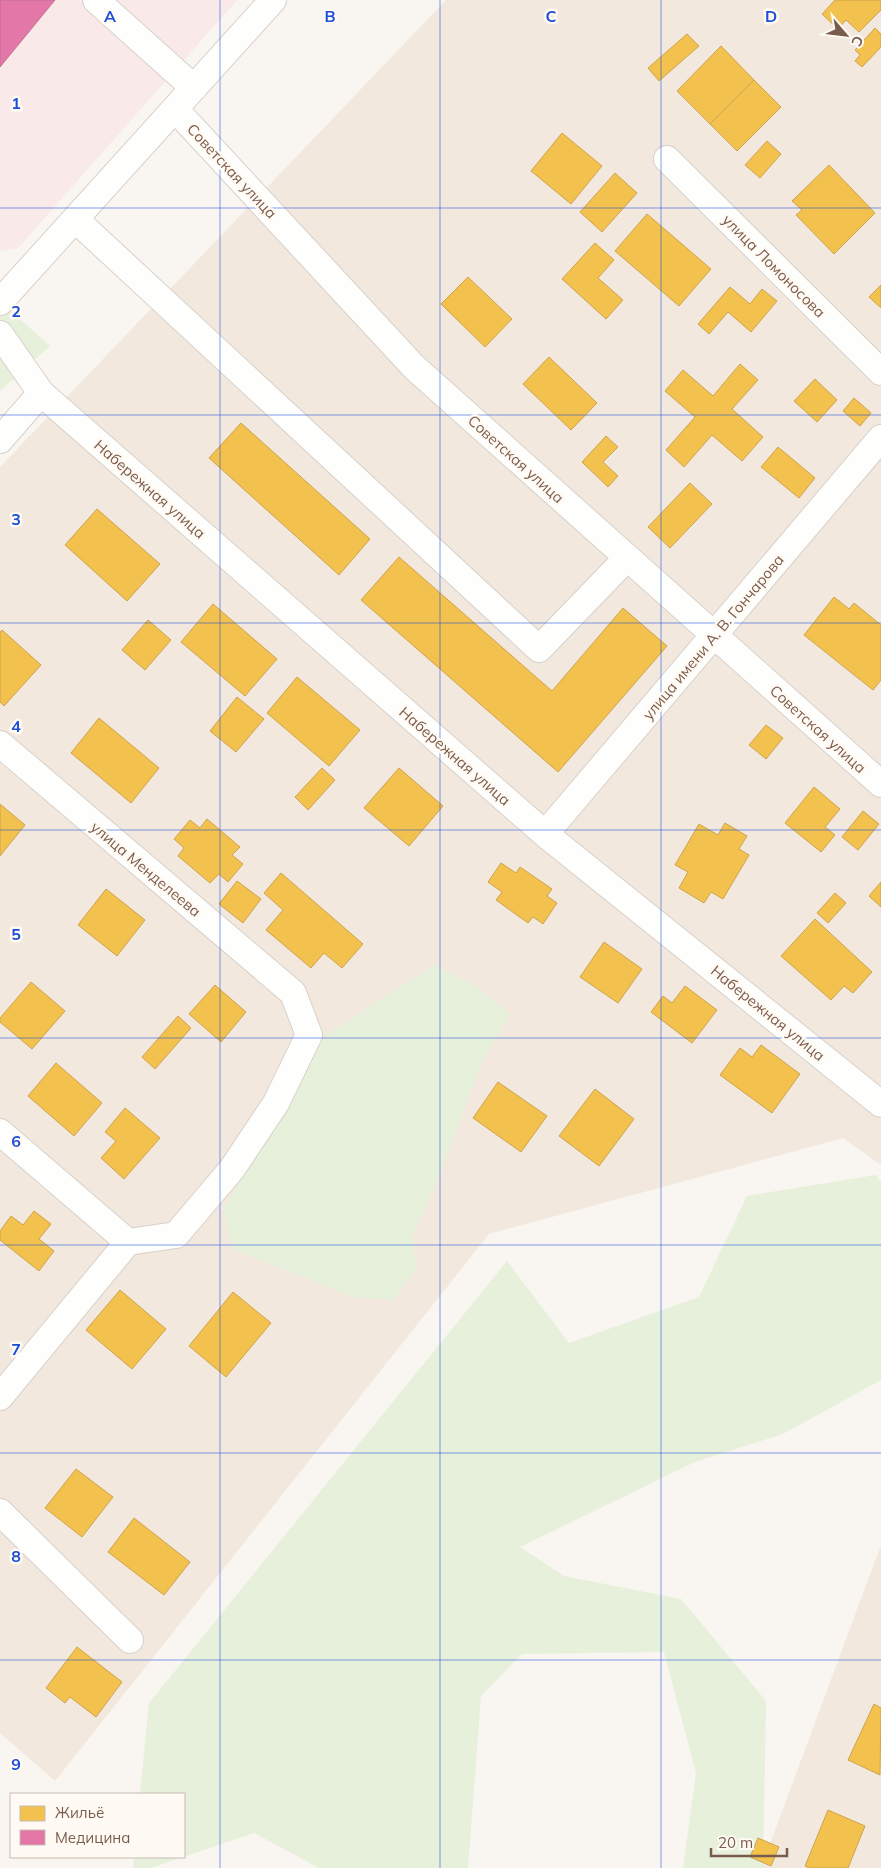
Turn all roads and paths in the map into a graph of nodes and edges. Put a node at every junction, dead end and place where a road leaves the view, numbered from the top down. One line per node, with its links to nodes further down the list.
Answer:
1 (96, 0): 3 (street)
2 (273, 0): 3 (street)
3 (194, 88): 4 (street)
4 (175, 109): 6 (street); 13 (street, Советская улица)
5 (667, 159): 9 (street, улица Ломоносова)
6 (75, 219): 7 (street); 13 (street)
7 (0, 302)
8 (0, 334): 10 (street, Набережная улица)
9 (881, 372)
10 (41, 393): 12 (street); 17 (street, Набережная улица)
11 (881, 438): 14 (street, улица имени А. В. Гончарова)
12 (0, 440)
13 (627, 558): 14 (street, Советская улица)
14 (714, 637): 16 (street, Советская улица); 17 (street, улица имени А. В. Гончарова)
15 (0, 744): 20 (street, улица Менделеева)
16 (881, 784)
17 (545, 834): 18 (street, Набережная улица)
18 (881, 1104)
19 (0, 1132): 20 (street)
20 (128, 1242): 21 (street)
21 (0, 1398)
22 (0, 1512): 23 (street)
23 (130, 1640)

